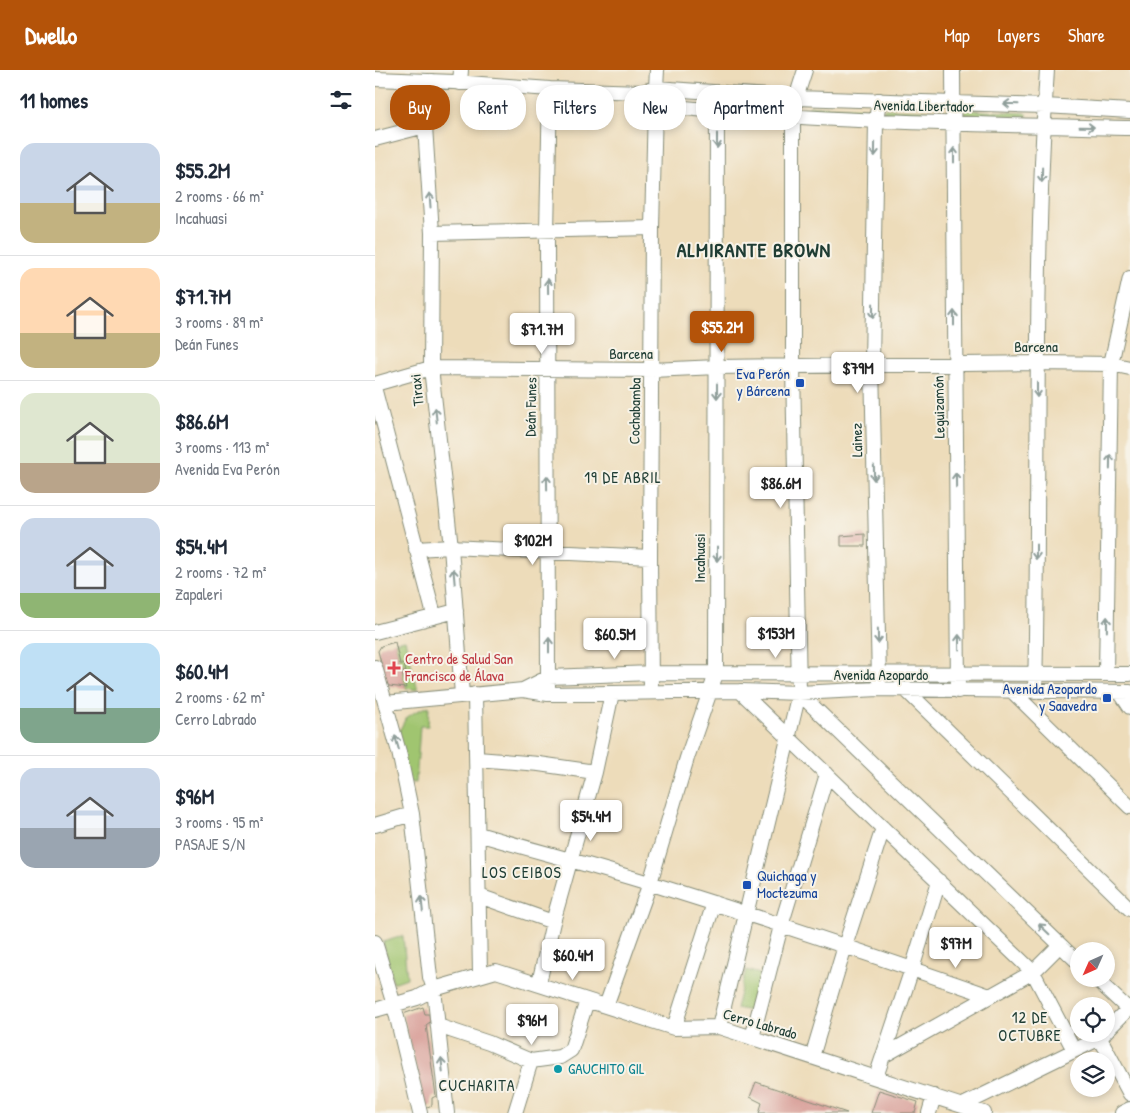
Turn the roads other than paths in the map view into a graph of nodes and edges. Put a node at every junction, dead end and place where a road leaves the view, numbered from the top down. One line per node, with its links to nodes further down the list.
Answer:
1 (657, 70): 9 (street)
2 (805, 70): 10 (street)
3 (953, 70): 14 (street, Leguizamón)
4 (1047, 70): 15 (street)
5 (461, 77): 7 (street, Avenida Libertador); 11 (street, Avenida Libertador)
6 (375, 79): 7 (street, Avenida Libertador)
7 (432, 81): 8 (street, Tiraxi)
8 (431, 85)
9 (651, 85)
10 (801, 85)
11 (536, 88)
12 (802, 98): 13 (street, Avenida Libertador)
13 (879, 100): 14 (street, Avenida Libertador); 18 (street, Lainez)
14 (954, 102): 15 (street, Avenida Libertador, one-way to 14); 19 (street, Leguizamón)
15 (1045, 106): 16 (street, Avenida Libertador); 20 (street)
16 (1130, 111)
17 (802, 117): 18 (street, Avenida Libertador)
18 (876, 121): 19 (street, Avenida Libertador); 36 (street, Lainez, one-way to 36)
19 (954, 122): 20 (street, Avenida Libertador); 34 (street, Leguizamón, one-way to 19)
20 (1043, 126): 21 (street, Avenida Libertador, one-way to 21); 33 (street, one-way to 33)
21 (1130, 128)
22 (410, 130): 28 (street)
23 (425, 130): 31 (street, Tiraxi, one-way to 23)
24 (549, 130): 30 (street, Deán Funes)
25 (654, 130): 29 (street, Cochabamba)
26 (717, 130): 38 (street, Incahuasi, one-way to 38)
27 (793, 130): 37 (street)
28 (375, 139)
29 (652, 228): 30 (street); 42 (street, Cochabamba)
30 (547, 230): 31 (street); 41 (street, Deán Funes, one-way to 30)
31 (432, 233): 39 (street, Tiraxi)
32 (1130, 278): 35 (street)
33 (1038, 363): 34 (street, Barcena); 35 (street, Barcena); 57 (street, one-way to 57)
34 (954, 364): 36 (street, Barcena); 56 (street, Leguizamón, one-way to 34)
35 (1111, 364): 40 (street, Barcena); 58 (street, one-way to 35)
36 (872, 365): 37 (street, Barcena); 53 (street, Lainez, one-way to 53)
37 (793, 366): 38 (street, Barcena); 55 (street)
38 (717, 367): 42 (street, Barcena); 59 (street, Incahuasi, one-way to 59)
39 (431, 368): 41 (street, Barcena); 43 (street, Barcena); 45 (street, Tiraxi, one-way to 39)
40 (1130, 368)
41 (548, 370): 42 (street, Barcena); 47 (street, Deán Funes, one-way to 41)
42 (652, 370): 48 (street, Cochabamba)
43 (375, 384)
44 (375, 391): 46 (street)
45 (451, 547): 46 (street); 47 (street); 49 (street, Tiraxi, one-way to 45)
46 (416, 549): 50 (street)
47 (549, 552): 48 (street); 62 (street, Deán Funes, one-way to 47)
48 (650, 557): 54 (street, Cochabamba)
49 (456, 611): 50 (street); 75 (street, Tiraxi)
50 (434, 615): 51 (street)
51 (375, 632)
52 (375, 667): 77 (street)
53 (879, 672): 55 (street, Avenida Azopardo); 56 (street, Avenida Azopardo); 63 (street, Lainez)
54 (651, 673): 59 (street, Avenida Azopardo); 62 (street, Avenida Azopardo); 69 (street, Cochabamba)
55 (798, 673): 60 (street, Avenida Azopardo); 74 (street)
56 (959, 673): 57 (street, Avenida Azopardo); 67 (street, Leguizamón)
57 (1035, 673): 58 (street, Avenida Azopardo); 71 (street)
58 (1106, 673): 61 (street, Avenida Azopardo)
59 (716, 674): 60 (street, Avenida Azopardo); 70 (street, Incahuasi)
60 (753, 674): 66 (street)
61 (1130, 674)
62 (549, 677): 64 (street, Avenida Azopardo); 76 (street, Deán Funes)
63 (879, 689): 65 (street, Avenida Azopardo); 74 (street, Avenida Azopardo)
64 (523, 690): 75 (street); 76 (street, Avenida Azopardo)
65 (906, 690): 67 (street, Avenida Azopardo); 93 (street)
66 (740, 691): 70 (street, Avenida Azopardo); 74 (street, Avenida Azopardo); 79 (street)
67 (959, 691): 68 (street, Avenida Azopardo)
68 (1012, 691): 71 (street, Avenida Azopardo); 83 (street)
69 (651, 692): 70 (street, Avenida Azopardo); 73 (street, Avenida Azopardo)
70 (708, 692): 90 (street, Incahuasi)
71 (1035, 692): 72 (street, Avenida Azopardo)
72 (1125, 692): 78 (street)
73 (612, 693): 76 (street, Avenida Azopardo); 81 (street)
74 (799, 693): 79 (street); 98 (street, one-way to 74)
75 (468, 694): 77 (street); 80 (street, Tiraxi)
76 (547, 694)
77 (385, 703): 84 (street, one-way to 77)
78 (1130, 707)
79 (789, 738): 82 (street); 94 (street)
80 (477, 759): 81 (street); 87 (street, Tiraxi)
81 (595, 772): 88 (street)
82 (827, 774): 86 (street); 96 (street)
83 (1130, 807)
84 (412, 814): 85 (street); 106 (street, one-way to 84)
85 (375, 825)
86 (883, 828): 89 (street); 99 (street)
87 (478, 834): 88 (street); 91 (street, Tiraxi)
88 (571, 861): 90 (street); 95 (street)
89 (939, 881): 101 (street); 102 (street)
90 (651, 883): 92 (street); 110 (street, Incahuasi)
91 (479, 896): 95 (street); 103 (street, Tiraxi)
92 (714, 903): 94 (street); 116 (street)
93 (1130, 909)
94 (747, 914): 96 (street); 115 (street)
95 (553, 922): 104 (street)
96 (781, 926): 99 (street); 117 (street)
97 (375, 942): 109 (street)
98 (1060, 944): 100 (street); 102 (street)
99 (845, 946): 101 (street); 122 (street)
100 (1070, 954)
101 (913, 969): 107 (street); 121 (street)
102 (1033, 972): 107 (street); 120 (street)
103 (480, 974): 104 (street, Cerro Labrado); 106 (street, Cerro Labrado)
104 (539, 983): 108 (street, Cerro Labrado)
105 (1106, 988): 111 (street)
106 (434, 989): 109 (street, Cerro Labrado); 114 (street)
107 (990, 996): 121 (street)
108 (587, 1001): 110 (street, Cerro Labrado); 123 (street)
109 (394, 1005): 112 (street, Cerro Labrado); 129 (street)
110 (606, 1006): 116 (street, Cerro Labrado)
111 (1129, 1008): 113 (street)
112 (375, 1010)
113 (1115, 1022)
114 (438, 1026): 123 (street); 130 (street, one-way to 114)
115 (719, 1027): 116 (street, Cerro Labrado); 117 (street, Cerro Labrado)
116 (674, 1028)
117 (752, 1038): 122 (street, Cerro Labrado)
118 (1088, 1042): 120 (street)
119 (1107, 1042): 125 (street)
120 (1074, 1050): 127 (street)
121 (883, 1056): 124 (street)
122 (812, 1057): 124 (street, Cerro Labrado)
123 (531, 1060): 131 (street)
124 (876, 1077): 126 (street, Cerro Labrado)
125 (1130, 1094)
126 (934, 1096): 127 (street, Cerro Labrado); 132 (street)
127 (963, 1105): 133 (street, Cerro Labrado)
128 (1130, 1109): 134 (street)
129 (420, 1113)
130 (447, 1113)
131 (515, 1113)
132 (929, 1113)
133 (984, 1113)
134 (1122, 1113)

